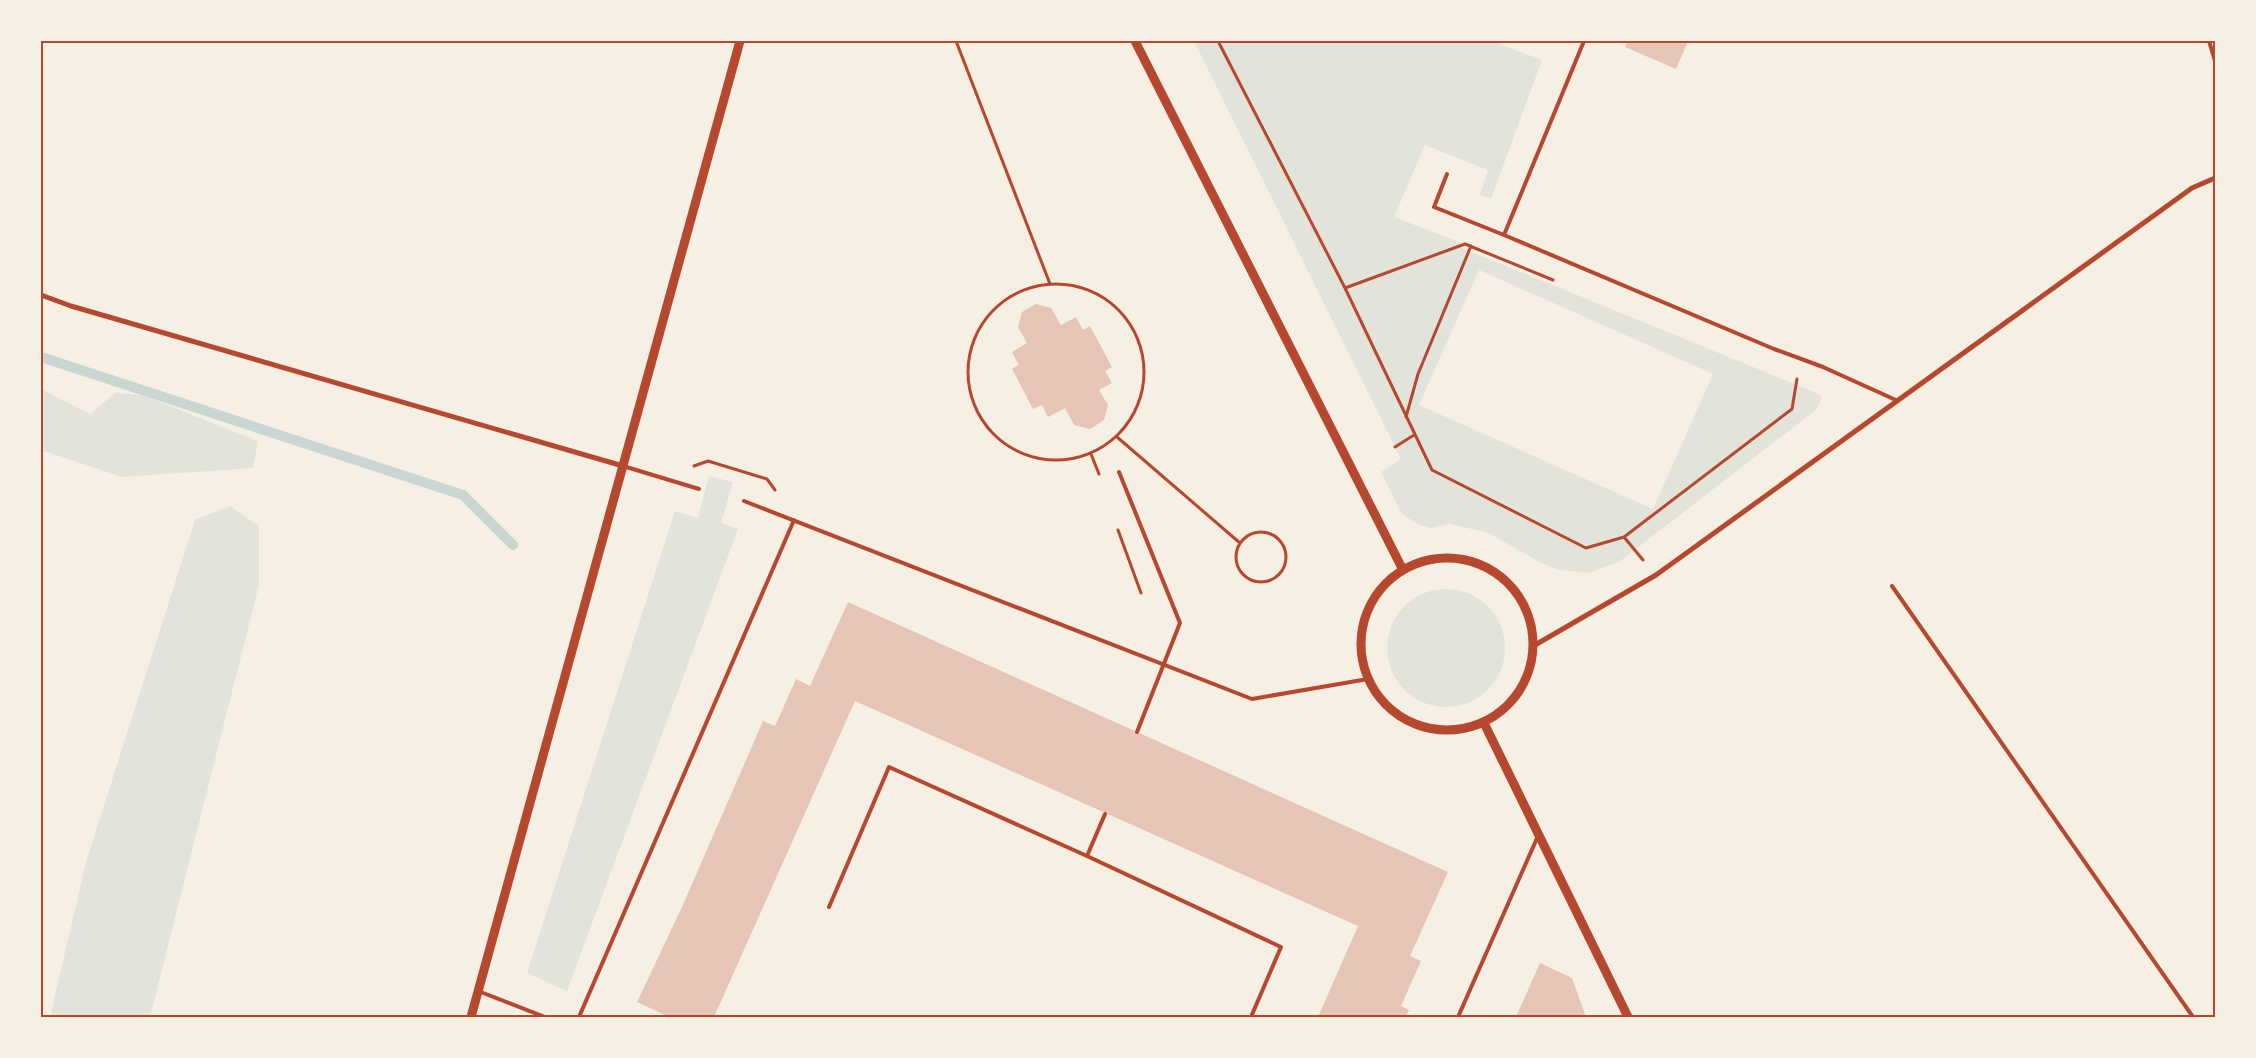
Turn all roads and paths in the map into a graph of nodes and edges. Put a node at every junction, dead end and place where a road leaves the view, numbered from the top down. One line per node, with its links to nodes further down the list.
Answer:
1 (740, 41): 24 (street)
2 (956, 41): 13 (path)
3 (1135, 41): 32 (street)
4 (1218, 41): 14 (path)
5 (1584, 41): 10 (lane)
6 (2209, 41): 7 (lane)
7 (2215, 61)
8 (1448, 174): 10 (lane)
9 (2215, 178): 19 (street)
10 (1504, 234): 19 (lane)
11 (1471, 246): 12 (path); 14 (path); 20 (path)
12 (1561, 283)
13 (1050, 284): 22 (path); 22 (path)
14 (1345, 288): 20 (path)
15 (41, 295): 24 (street)
16 (1788, 376): 17 (path)
17 (1797, 379): 18 (path); 30 (path)
18 (1804, 382)
19 (1898, 401): 33 (street)
20 (1406, 418): 21 (path)
21 (1414, 435): 23 (path); 30 (path)
22 (1117, 437): 31 (path)
23 (1395, 447)
24 (623, 466): 26 (lane); 44 (street)
25 (1119, 472): 36 (lane)
26 (663, 478): 27 (lane); 29 (path)
27 (699, 489)
28 (744, 501): 29 (lane)
29 (794, 520): 36 (lane); 47 (lane)
30 (1624, 537): 33 (path)
31 (1240, 543): 31 (path)
32 (1403, 570): 35 (street); 37 (street)
33 (1656, 575): 35 (street)
34 (1892, 586): 51 (lane)
35 (1535, 645): 38 (street)
36 (1166, 665): 37 (lane); 39 (lane)
37 (1368, 679): 38 (street)
38 (1484, 723): 41 (street)
39 (1137, 732)
40 (1105, 814): 42 (lane)
41 (1539, 835): 49 (lane); 50 (street)
42 (1087, 856): 43 (lane); 48 (lane)
43 (830, 907)
44 (478, 991): 45 (street); 46 (lane)
45 (471, 1017)
46 (545, 1017)
47 (579, 1017)
48 (1251, 1017)
49 (1458, 1017)
50 (1628, 1017)
51 (2193, 1017)

